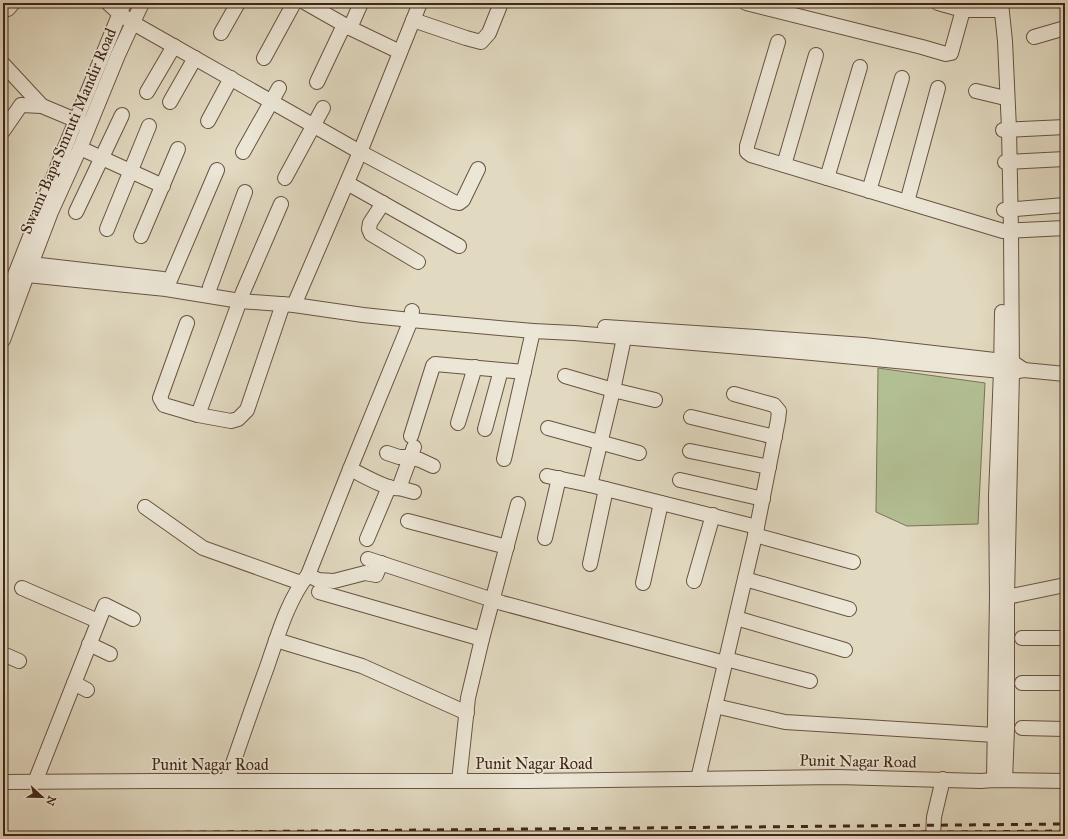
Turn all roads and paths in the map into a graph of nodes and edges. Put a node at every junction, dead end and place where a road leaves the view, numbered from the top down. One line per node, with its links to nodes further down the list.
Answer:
1 (108, 3): 12 (street)
2 (142, 3): 16 (street, Swami Bapa Smruti Mandir Road)
3 (238, 3): 19 (street)
4 (294, 3): 27 (street)
5 (361, 3): 17 (street)
6 (420, 3): 15 (street)
7 (501, 3): 15 (street)
8 (746, 3): 13 (street)
9 (938, 3): 14 (street)
10 (313, 5): 17 (street)
11 (999, 5): 14 (street); 21 (street)
12 (121, 8): 16 (street); 44 (street)
13 (790, 8): 14 (street)
14 (963, 10)
15 (413, 20): 24 (street)
16 (133, 23): 23 (street); 44 (street, Swami Bapa Smruti Mandir Road)
17 (347, 26): 24 (street); 32 (street)
18 (1065, 28): 20 (street)
19 (221, 33)
20 (1034, 38)
21 (1002, 41): 37 (street); 48 (street)
22 (778, 42): 57 (street)
23 (174, 46): 26 (street); 36 (street)
24 (400, 52): 53 (street)
25 (816, 55): 57 (street)
26 (195, 58): 30 (street); 39 (street)
27 (264, 58)
28 (3, 64): 40 (street)
29 (860, 67): 62 (street)
30 (230, 78): 38 (street); 43 (street)
31 (902, 78): 65 (street)
32 (317, 82)
33 (279, 88): 38 (street)
34 (938, 88): 67 (street)
35 (976, 91): 37 (street)
36 (146, 92)
37 (994, 92): 48 (street)
38 (271, 101): 46 (street); 52 (street)
39 (170, 102)
40 (42, 106): 44 (street); 49 (street)
41 (323, 108): 46 (street)
42 (122, 115): 54 (street)
43 (208, 121)
44 (82, 123): 50 (street, Swami Bapa Smruti Mandir Road); 82 (street)
45 (149, 126): 60 (street)
46 (314, 126): 53 (street); 61 (street)
47 (1065, 126): 48 (street)
48 (1006, 130): 56 (street)
49 (3, 131)
50 (80, 148): 54 (street); 79 (street, Swami Bapa Smruti Mandir Road)
51 (178, 149): 64 (street)
52 (243, 152)
53 (360, 152): 58 (street); 63 (street)
54 (102, 158): 60 (street); 72 (street)
55 (1065, 159): 56 (street)
56 (1008, 162): 71 (street)
57 (784, 165): 62 (street)
58 (478, 169)
59 (217, 170): 80 (street)
60 (131, 171): 64 (street); 74 (street)
61 (285, 178)
62 (827, 178): 65 (street)
63 (347, 183): 68 (street); 84 (street)
64 (162, 186): 76 (street)
65 (869, 190): 67 (street)
66 (245, 192): 81 (street)
67 (907, 202): 75 (street)
68 (382, 203): 77 (street); 78 (street)
69 (281, 204): 83 (street)
70 (1065, 205): 71 (street)
71 (1007, 210): 75 (street)
72 (76, 212)
73 (1065, 228): 75 (street)
74 (107, 229)
75 (1007, 231): 92 (street)
76 (141, 236)
77 (459, 246)
78 (418, 262)
79 (29, 269): 80 (street); 82 (street, Swami Bapa Smruti Mandir Road); 83 (street)
80 (170, 280): 81 (street)
81 (210, 287): 83 (street)
82 (11, 290): 85 (street); 90 (street, Swami Bapa Smruti Mandir Road)
83 (241, 296): 84 (street); 100 (street)
84 (291, 303): 86 (street); 100 (street)
85 (3, 307)
86 (412, 315): 88 (street); 92 (street); 114 (street)
87 (187, 323): 100 (street)
88 (533, 331): 89 (street); 94 (street)
89 (624, 338): 92 (street); 97 (street)
90 (3, 340)
91 (475, 367): 93 (street); 102 (street); 107 (street)
92 (1010, 367): 95 (street); 139 (street)
93 (502, 370): 94 (street); 104 (street)
94 (524, 372): 111 (street)
95 (1065, 374)
96 (565, 376): 97 (street)
97 (613, 390): 99 (street); 106 (street)
98 (734, 394): 105 (street)
99 (655, 400)
100 (198, 415)
101 (691, 417): 105 (street)
102 (458, 423)
103 (548, 428): 106 (street)
104 (485, 429)
105 (775, 437): 113 (street)
106 (600, 442): 110 (street); 116 (street)
107 (411, 447): 109 (street); 112 (street); 117 (street)
108 (690, 451): 113 (street)
109 (387, 452)
110 (640, 453)
111 (504, 460)
112 (433, 466)
113 (769, 467): 120 (street)
114 (350, 469): 117 (street); 132 (street)
115 (680, 480): 120 (street)
116 (590, 485): 118 (street); 127 (street)
117 (394, 488): 119 (street); 128 (street)
118 (606, 489): 121 (street); 131 (street)
119 (414, 492)
120 (763, 499): 126 (street)
121 (661, 503): 124 (street); 135 (street)
122 (518, 504): 129 (street)
123 (146, 507): 132 (street)
124 (713, 515): 126 (street); 134 (street)
125 (408, 520): 129 (street)
126 (756, 531): 130 (street); 133 (street)
127 (545, 538)
128 (367, 539)
129 (507, 546): 140 (street)
130 (853, 562)
131 (590, 564)
132 (305, 579): 138 (street); 148 (street)
133 (745, 579): 141 (street); 142 (street)
134 (694, 582)
135 (643, 583)
136 (1065, 585): 139 (street)
137 (22, 588): 144 (street)
138 (325, 589): 140 (street); 147 (street)
139 (1002, 597): 164 (street); 167 (street)
140 (493, 599): 147 (street); 154 (street)
141 (849, 609)
142 (736, 618): 150 (street); 154 (street)
143 (133, 619): 144 (street)
144 (98, 621): 149 (street)
145 (1022, 638): 146 (street)
146 (1065, 638)
147 (482, 639): 161 (street)
148 (276, 640): 161 (street); 168 (street)
149 (89, 644): 152 (street); 156 (street)
150 (845, 650)
151 (3, 654): 153 (street)
152 (110, 654)
153 (19, 661)
154 (726, 661): 155 (street); 160 (street)
155 (810, 681)
156 (74, 683): 159 (street); 172 (street)
157 (1022, 683): 158 (street)
158 (1065, 683)
159 (87, 690)
160 (715, 706): 164 (street); 165 (street)
161 (467, 713): 169 (street)
162 (1022, 728): 163 (street)
163 (1065, 729)
164 (994, 735): 167 (street)
165 (698, 779): 166 (street, Punit Nagar Road); 169 (street, Punit Nagar Road)
166 (943, 779): 167 (street, Punit Nagar Road); 173 (street)
167 (1000, 780): 170 (street, Punit Nagar Road)
168 (227, 781): 169 (street, Punit Nagar Road); 172 (street, Punit Nagar Road)
169 (459, 781)
170 (1065, 781)
171 (3, 782): 172 (street, Punit Nagar Road)
172 (35, 782)
173 (933, 836)

